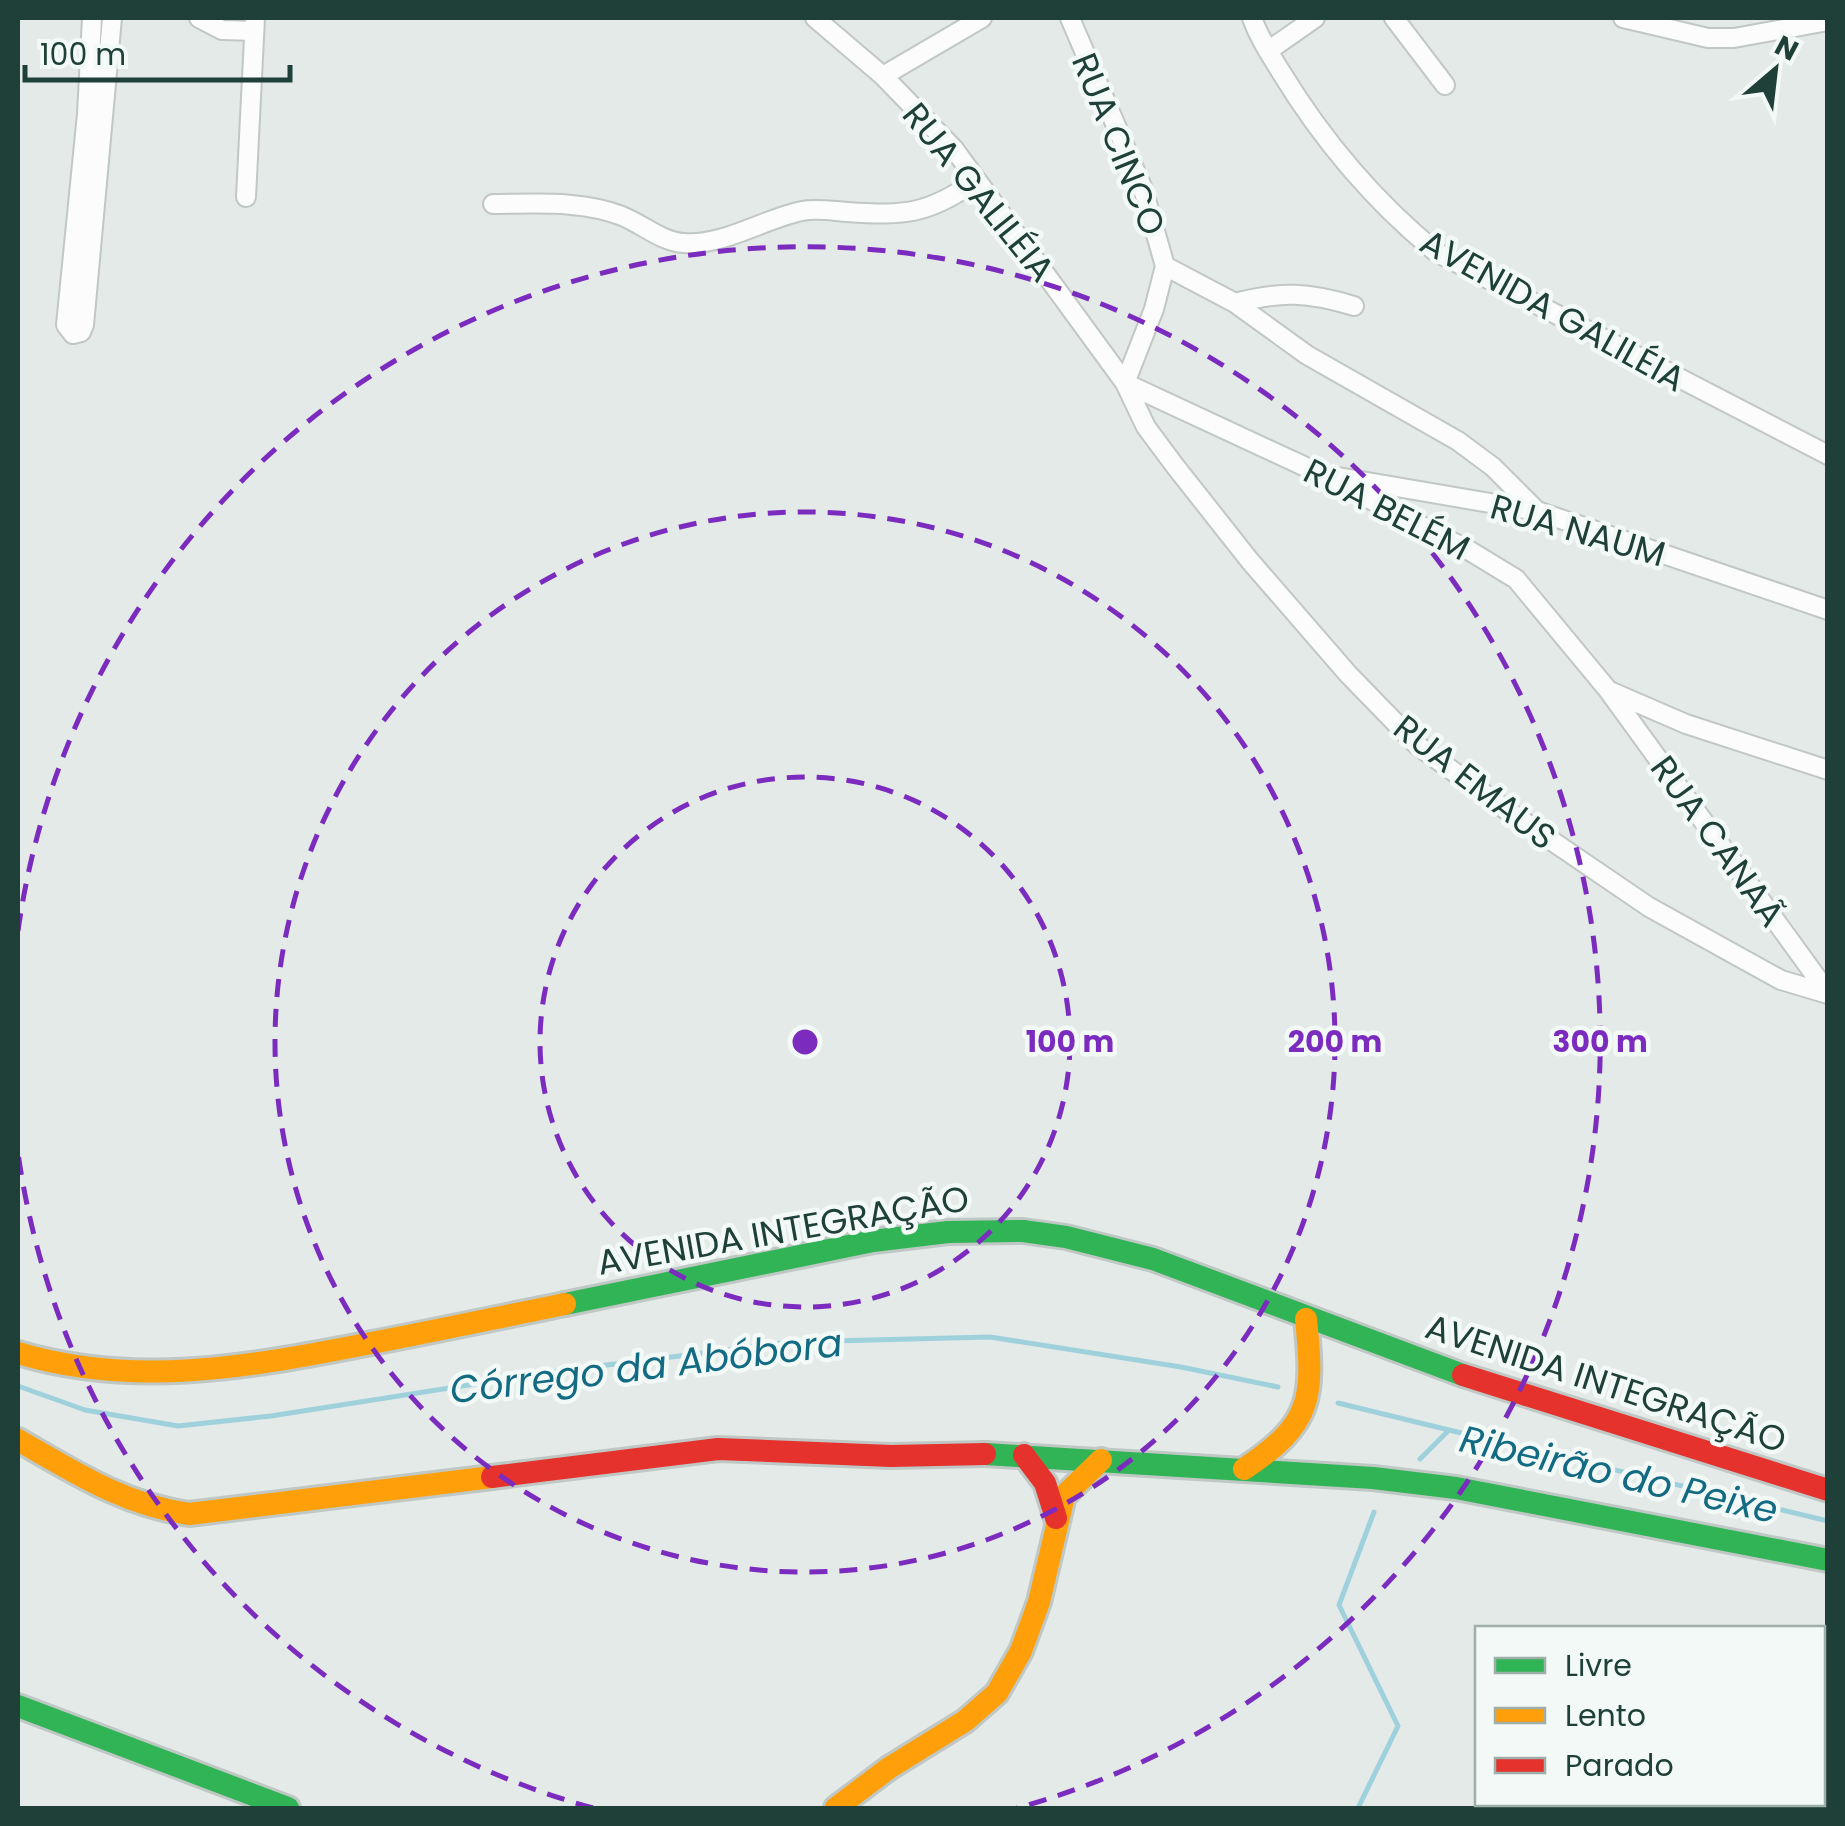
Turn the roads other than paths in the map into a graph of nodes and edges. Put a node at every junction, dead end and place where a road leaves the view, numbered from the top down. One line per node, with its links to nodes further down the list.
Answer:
1 (92, 18): 2 (street)
2 (112, 18)
3 (199, 18): 12 (street)
4 (815, 18): 14 (street, RUA GALILÉIA)
5 (982, 18): 14 (street)
6 (1070, 18): 19 (street, RUA CINCO)
7 (1252, 18): 13 (street, AVENIDA GALILÉIA)
8 (1315, 18): 13 (street)
9 (1394, 18): 15 (street)
10 (1630, 19): 11 (street)
11 (1828, 21)
12 (255, 24): 17 (street)
13 (1268, 51): 23 (street, AVENIDA GALILÉIA)
14 (883, 76): 16 (street, RUA GALILÉIA)
15 (1444, 86)
16 (976, 180): 18 (street); 22 (street, RUA GALILÉIA)
17 (246, 197)
18 (493, 204)
19 (1166, 266): 20 (street); 22 (street, RUA CINCO)
20 (1235, 303): 21 (street); 25 (street)
21 (1354, 306)
22 (1125, 383): 24 (street, RUA BELÉM); 29 (street, RUA EMAUS)
23 (1828, 455)
24 (1323, 475): 25 (street, RUA NAUM); 27 (street, RUA BELÉM)
25 (1537, 511): 26 (street, RUA NAUM)
26 (1828, 610)
27 (1608, 690): 28 (street); 29 (street, RUA CANAÃ)
28 (1828, 770)
29 (1828, 994)
30 (1306, 1320): 31 (street, AVENIDA INTEGRAÇÃO); 35 (street); 36 (street, AVENIDA INTEGRAÇÃO)
31 (18, 1353)
32 (18, 1440): 33 (street)
33 (1024, 1455): 34 (street); 37 (street)
34 (1101, 1460): 35 (street); 37 (street)
35 (1244, 1469): 38 (street)
36 (1828, 1490)
37 (1056, 1518): 41 (street)
38 (1828, 1560)
39 (18, 1706): 40 (street)
40 (288, 1808)
41 (836, 1808)

